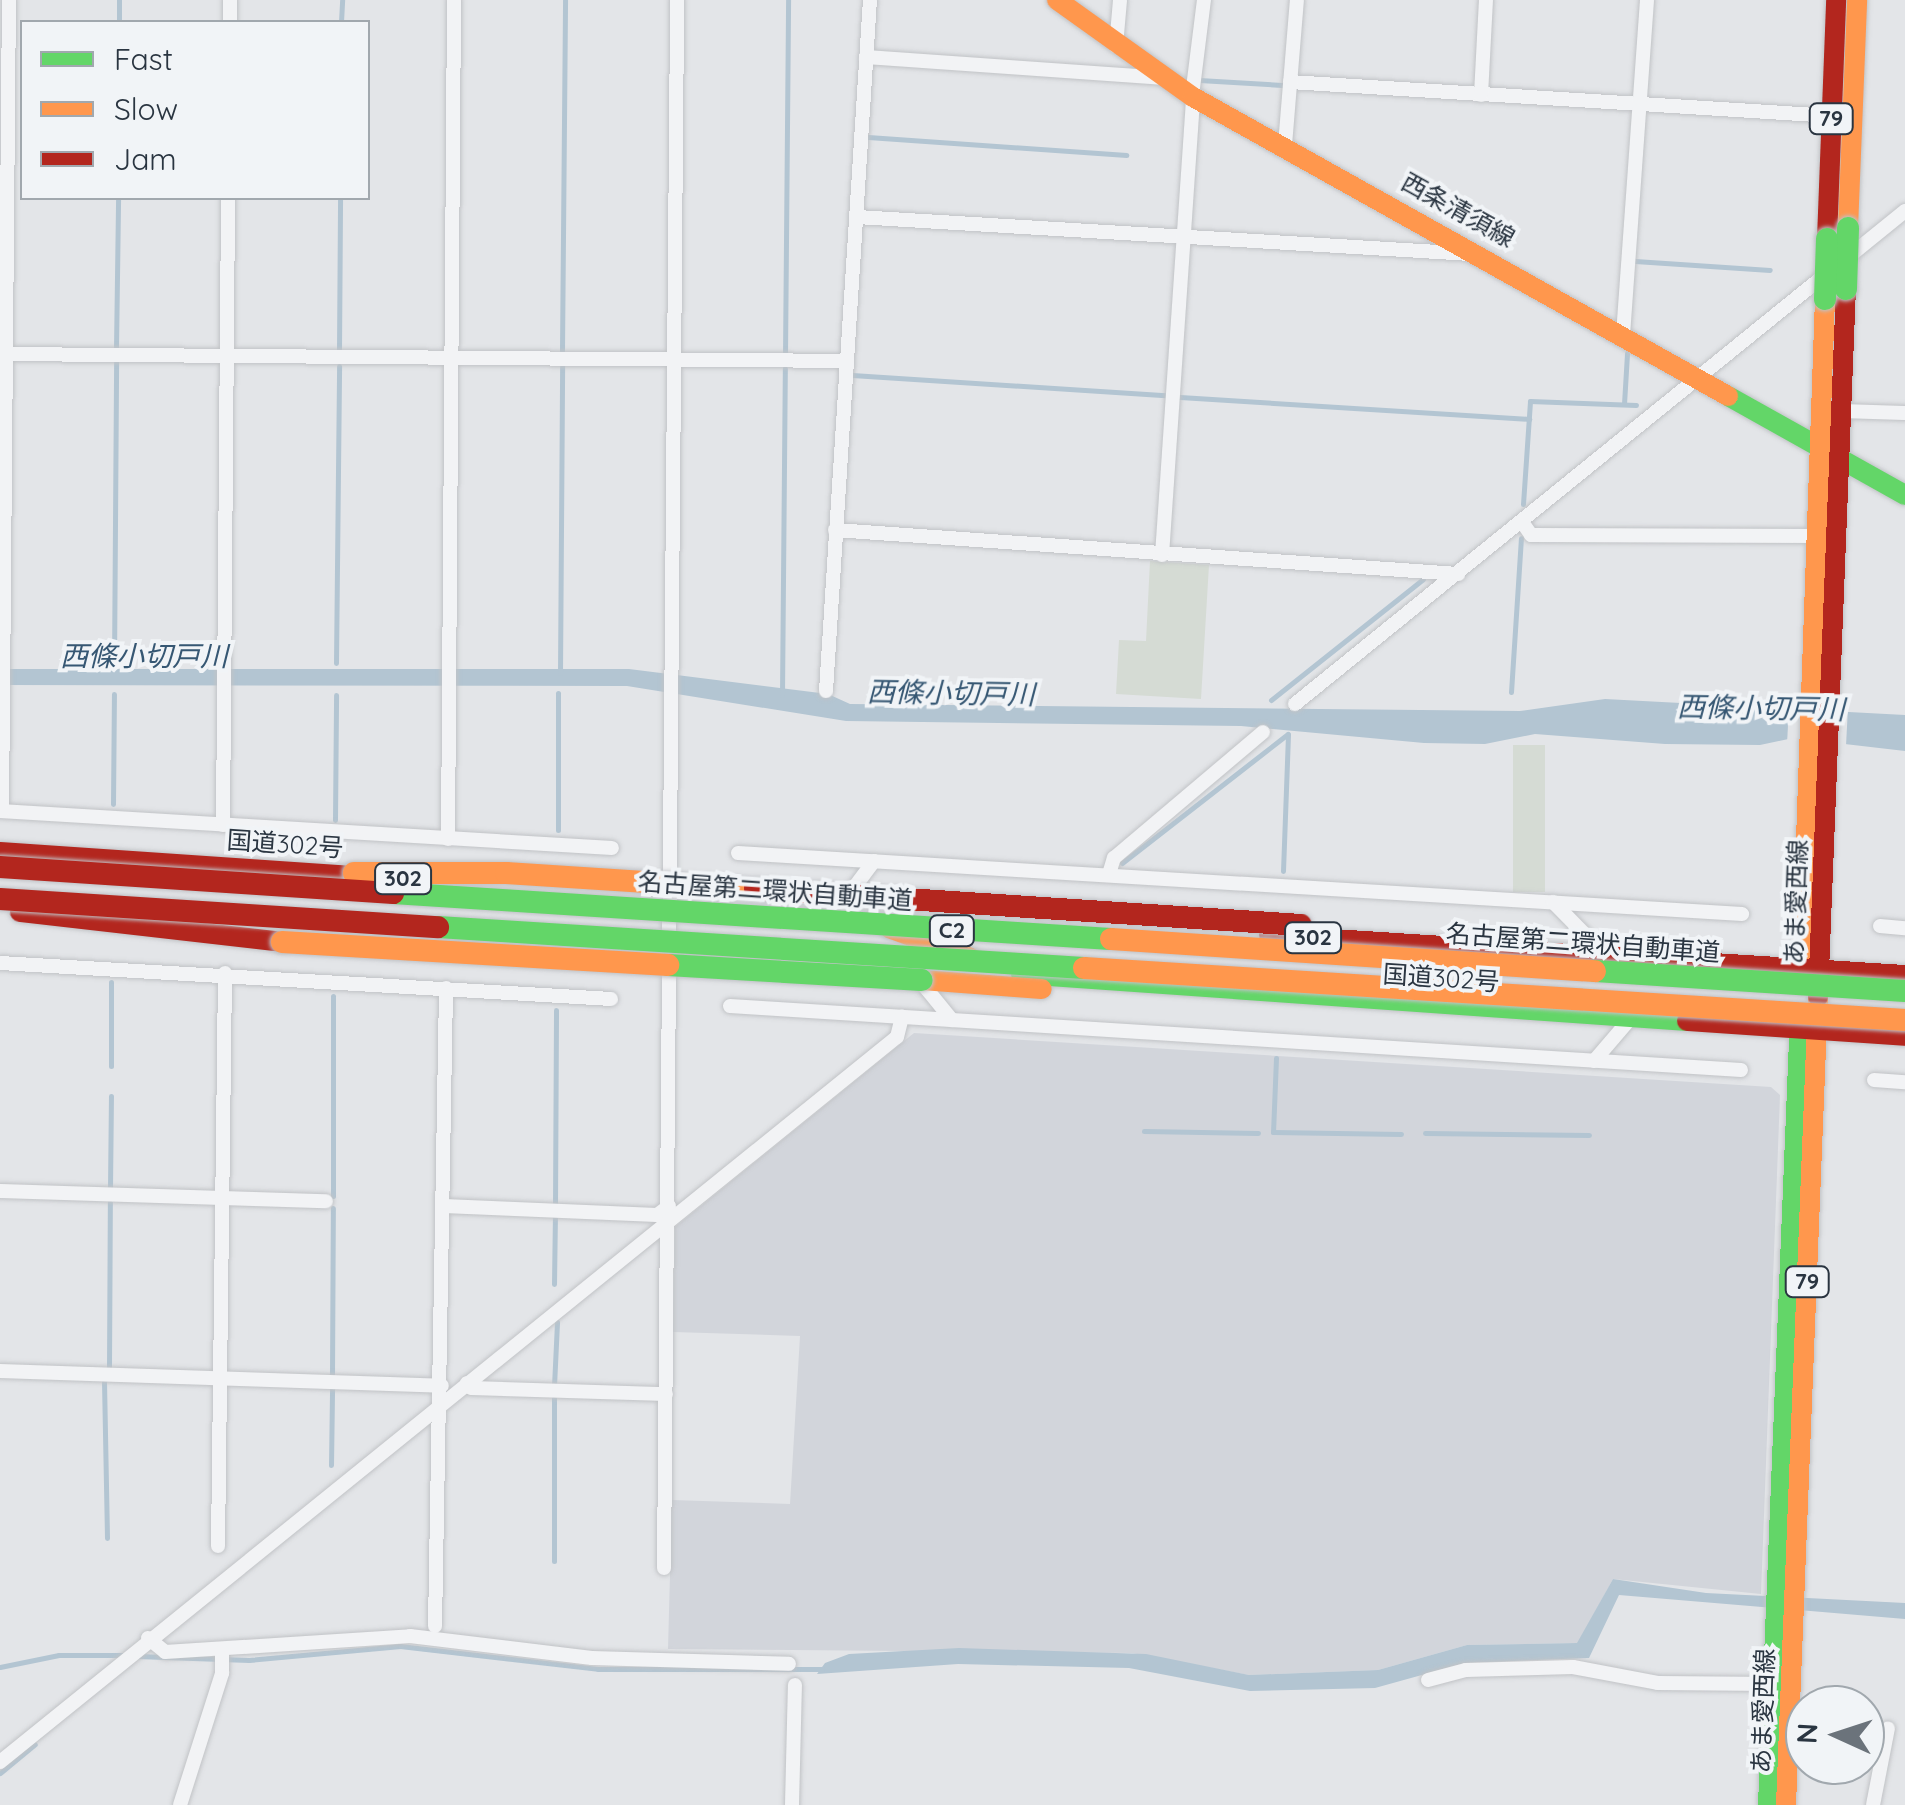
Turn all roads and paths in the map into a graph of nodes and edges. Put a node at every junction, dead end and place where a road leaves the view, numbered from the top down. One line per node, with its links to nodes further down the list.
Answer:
1 (9, 0): 30 (street)
2 (454, 0): 32 (street)
3 (678, 0): 33 (street)
4 (870, 0): 14 (street)
5 (1057, 0): 13 (main road, 西条清須線)
6 (1120, 0): 13 (street)
7 (1204, 0): 18 (street)
8 (1297, 0): 16 (street)
9 (1486, 0): 17 (street)
10 (1647, 0): 19 (street)
11 (1836, 0): 20 (main road, あま愛西線 / 79)
12 (1857, 0): 25 (main road, あま愛西線 / 79)
13 (1116, 46): 15 (main road, 西条清須線)
14 (866, 57): 15 (street); 24 (street)
15 (1166, 78): 18 (main road, 西条清須線)
16 (1290, 82): 17 (street); 21 (street)
17 (1481, 94): 19 (street)
18 (1193, 96): 21 (main road, 西条清須線); 26 (street)
19 (1639, 105): 20 (street); 29 (street)
20 (1832, 116): 25 (main road, あま愛西線 / 79)
21 (1285, 145): 27 (main road, 西条清須線)
22 (228, 200): 31 (street)
23 (1905, 212): 35 (street)
24 (857, 216): 26 (street); 34 (street)
25 (1838, 233): 28 (main road, あま愛西線 / 79, bridge)
26 (1185, 240): 27 (street); 43 (street)
27 (1479, 254): 29 (main road, 西条清須線)
28 (1836, 294): 36 (main road, あま愛西線 / 79); 38 (main road, あま愛西線 / 79)
29 (1624, 334): 35 (main road, 西条清須線)
30 (3, 354): 31 (street); 49 (street)
31 (227, 356): 32 (street); 50 (street)
32 (451, 358): 33 (street); 51 (street)
33 (673, 360): 34 (street); 61 (street)
34 (848, 361): 41 (street)
35 (1699, 378): 38 (main road, 西条清須線); 40 (street)
36 (1841, 411): 37 (street); 38 (main road, あま愛西線 / 79)
37 (1905, 414)
38 (1830, 452): 39 (main road, 西条清須線); 42 (main road, あま愛西線 / 79); 47 (main road, あま愛西線 / 79)
39 (1905, 495)
40 (1522, 522): 42 (street); 44 (street)
41 (835, 530): 43 (street); 45 (street)
42 (1817, 536): 47 (main road, あま愛西線 / 79)
43 (1162, 555): 44 (street)
44 (1458, 574): 46 (street)
45 (826, 690)
46 (1295, 704)
47 (1821, 708): 74 (main road, あま愛西線 / 79)
48 (1263, 732): 59 (street)
49 (1, 811): 50 (street)
50 (223, 825): 51 (street)
51 (448, 839): 52 (street)
52 (482, 841): 53 (street); 60 (street)
53 (612, 848)
54 (0, 852): 60 (main road, 国道302号 / 302)
55 (738, 853): 56 (street)
56 (874, 860): 59 (street); 66 (street)
57 (0, 868): 58 (main road, 名古屋第二環状自動車道 / C2, bridge)
58 (82, 873): 71 (main road, bridge); 78 (main road, 名古屋第二環状自動車道 / C2, bridge)
59 (1110, 874): 63 (street)
60 (452, 883): 61 (main road, 国道302号 / 302)
61 (672, 898): 64 (main road, 国道302号 / 302); 96 (street)
62 (0, 899): 85 (main road, C2, bridge)
63 (1553, 902): 67 (street); 72 (street)
64 (805, 908): 66 (main road, 国道302号 / 302); 68 (main road, 国道302号 / 302)
65 (0, 910): 81 (main road, bridge)
66 (837, 910): 71 (main road, 国道302号 / 302)
67 (1742, 914)
68 (871, 922): 81 (main road, 国道302号 / 302); 84 (street)
69 (1880, 926): 70 (street)
70 (1905, 928)
71 (1496, 950): 72 (main road, 国道302号 / 302)
72 (1608, 958): 74 (main road, 国道302号 / 302)
73 (0, 964): 75 (street)
74 (1811, 970): 76 (main road, 国道302号 / 302); 86 (main road, あま愛西線 / 79)
75 (225, 973): 77 (street); 93 (street)
76 (1905, 976)
77 (446, 988): 79 (street); 95 (street)
78 (1905, 991)
79 (610, 998)
80 (730, 1006): 82 (street)
81 (1493, 1009): 83 (main road, 国道302号 / 302)
82 (902, 1017): 84 (street); 97 (street)
83 (1631, 1018): 86 (main road, 国道302号 / 302); 88 (street)
84 (952, 1020): 88 (street)
85 (1905, 1020)
86 (1809, 1030): 87 (main road, 国道302号 / 302); 106 (main road, あま愛西線 / 79)
87 (1905, 1036)
88 (1594, 1061): 89 (street)
89 (1741, 1070)
90 (1874, 1080): 91 (street)
91 (1905, 1082)
92 (0, 1190): 93 (street)
93 (222, 1198): 94 (street); 99 (street)
94 (326, 1201)
95 (444, 1206): 96 (street); 101 (street)
96 (669, 1206): 97 (street)
97 (668, 1223): 100 (street); 102 (street)
98 (0, 1371): 99 (street)
99 (220, 1379): 101 (street); 104 (street)
100 (467, 1383): 102 (street); 103 (street)
101 (442, 1386): 103 (street)
102 (666, 1394): 105 (street)
103 (442, 1404): 107 (street); 108 (street)
104 (218, 1546)
105 (664, 1568)
106 (1785, 1604): 113 (main road, あま愛西線 / 79); 119 (main road, あま愛西線 / 79)
107 (435, 1626)
108 (148, 1638): 109 (street); 115 (street)
109 (222, 1658): 110 (street); 116 (street)
110 (790, 1664)
111 (1428, 1680): 113 (street)
112 (794, 1684): 117 (street)
113 (1773, 1684): 118 (main road, あま愛西線 / 79)
114 (1888, 1728): 120 (street)
115 (0, 1762)
116 (180, 1805)
117 (792, 1805)
118 (1768, 1805)
119 (1786, 1805)
120 (1873, 1805)

